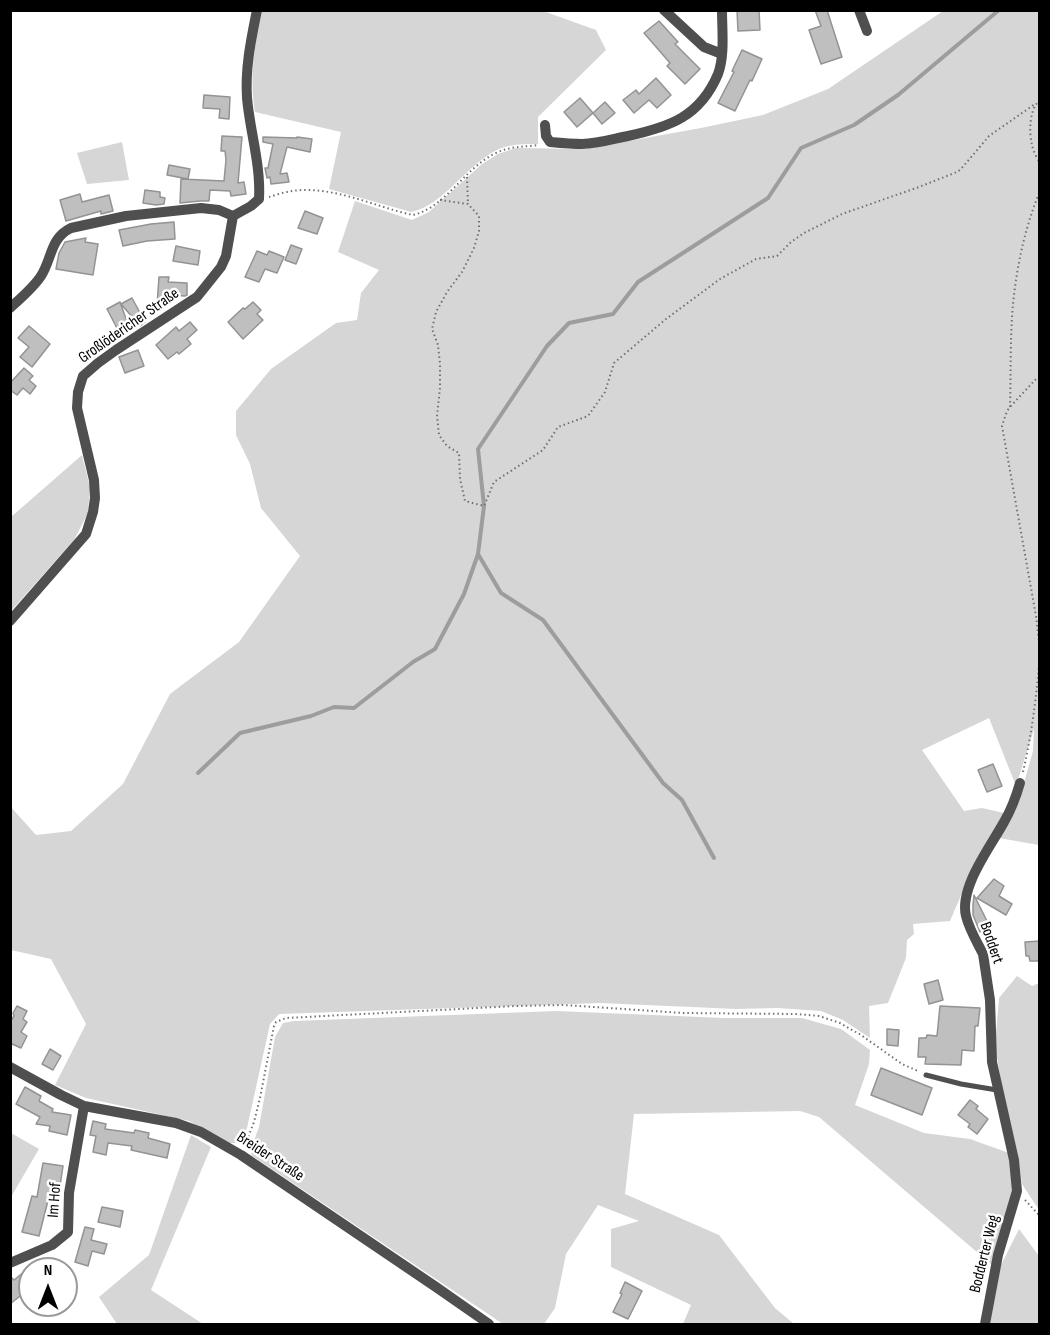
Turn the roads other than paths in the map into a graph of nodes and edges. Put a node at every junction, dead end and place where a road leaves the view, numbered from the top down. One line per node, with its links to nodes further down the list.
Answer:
1 (257, 10): 8 (street)
2 (664, 10): 6 (street)
3 (722, 10): 6 (street)
4 (859, 10): 5 (street)
5 (867, 31)
6 (722, 54): 7 (street)
7 (545, 125)
8 (233, 216): 9 (street); 10 (street, Großlödericher Straße)
9 (10, 308)
10 (10, 621)
11 (1020, 783): 14 (street, Boddert)
12 (10, 1067): 15 (street, Breider Straße)
13 (926, 1075): 14 (lane)
14 (997, 1090): 16 (street, Boddert)
15 (84, 1106): 17 (street, Im Hof); 18 (street, Breider Straße)
16 (1017, 1191): 19 (street, Bodderter Weg)
17 (10, 1263)
18 (489, 1324)
19 (985, 1324)

